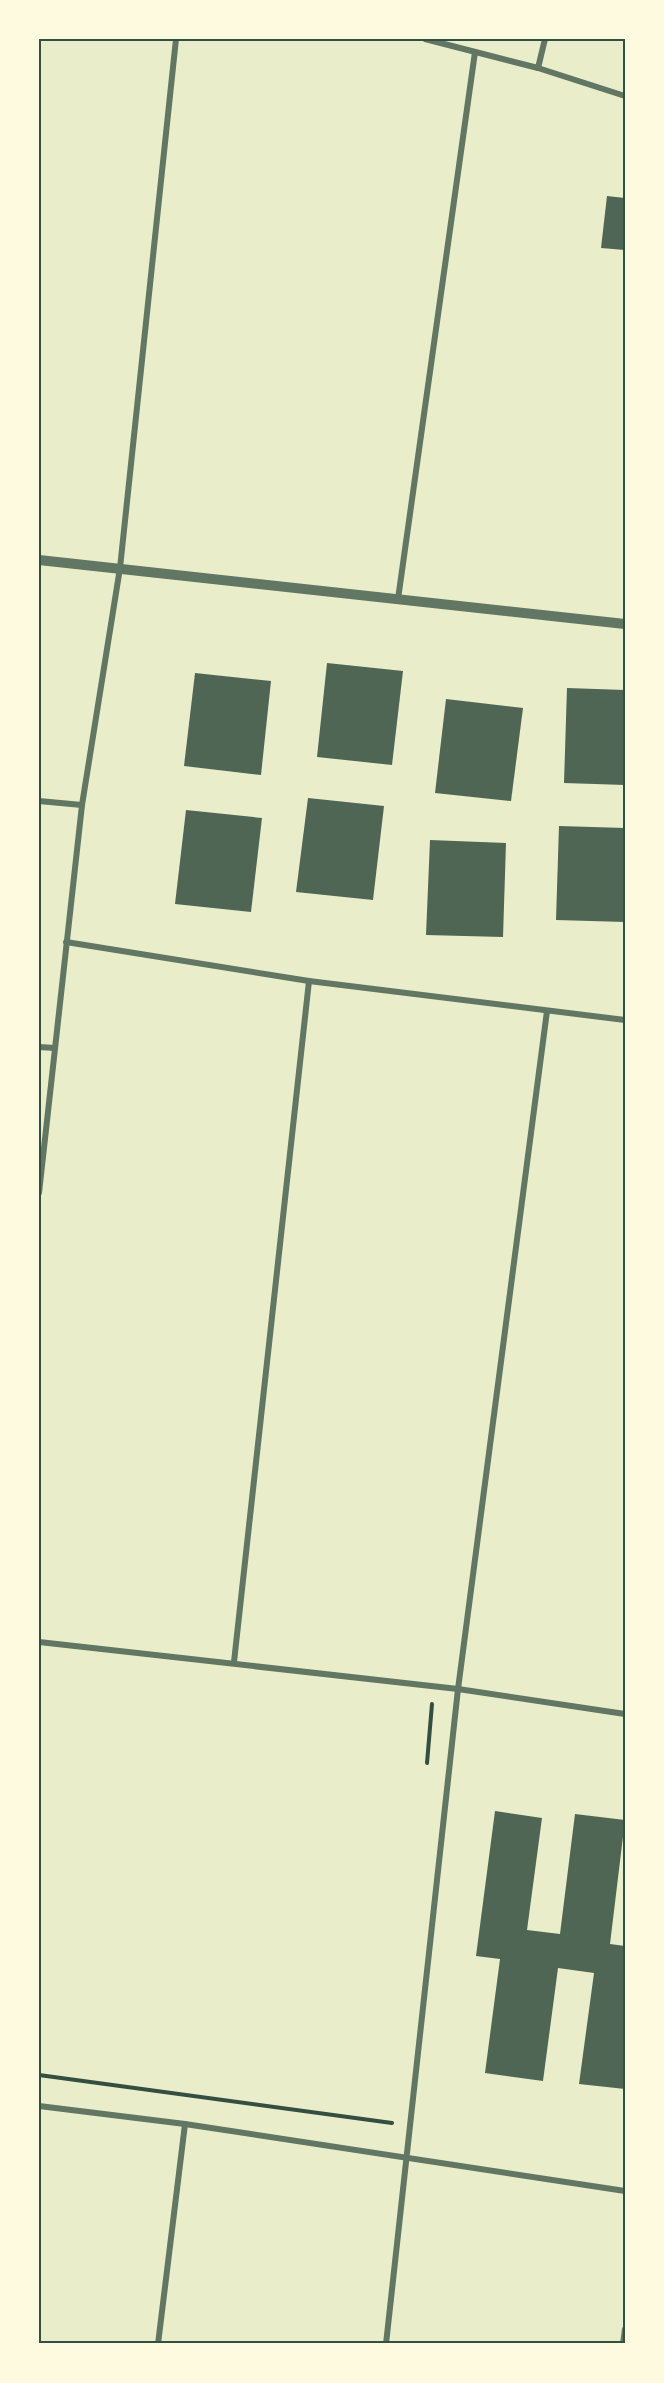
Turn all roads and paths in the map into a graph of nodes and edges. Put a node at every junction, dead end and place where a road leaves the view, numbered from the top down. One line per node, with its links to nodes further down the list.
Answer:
1 (176, 39): 8 (street)
2 (425, 39): 4 (street)
3 (545, 39): 5 (street)
4 (475, 52): 5 (street); 9 (street)
5 (538, 68): 6 (street)
6 (625, 96)
7 (39, 560): 8 (street)
8 (120, 568): 9 (street); 12 (street)
9 (398, 600): 10 (street)
10 (625, 624)
11 (39, 801): 12 (street)
12 (82, 806): 13 (street)
13 (66, 942): 14 (street); 18 (street)
14 (309, 981): 15 (street); 21 (street)
15 (547, 1011): 16 (street); 22 (street)
16 (625, 1020)
17 (39, 1047): 18 (street)
18 (55, 1048): 19 (street)
19 (39, 1193)
20 (39, 1642): 21 (street)
21 (234, 1662): 22 (street)
22 (459, 1689): 24 (street); 30 (street)
23 (420, 1702): 25 (path)
24 (625, 1714)
25 (426, 1774)
26 (39, 2075): 28 (path)
27 (39, 2106): 29 (street)
28 (395, 2112)
29 (185, 2124): 30 (street); 34 (street)
30 (404, 2158): 31 (street); 35 (street)
31 (625, 2191)
32 (625, 2329): 33 (street)
33 (624, 2341)
34 (158, 2344)
35 (386, 2344)

